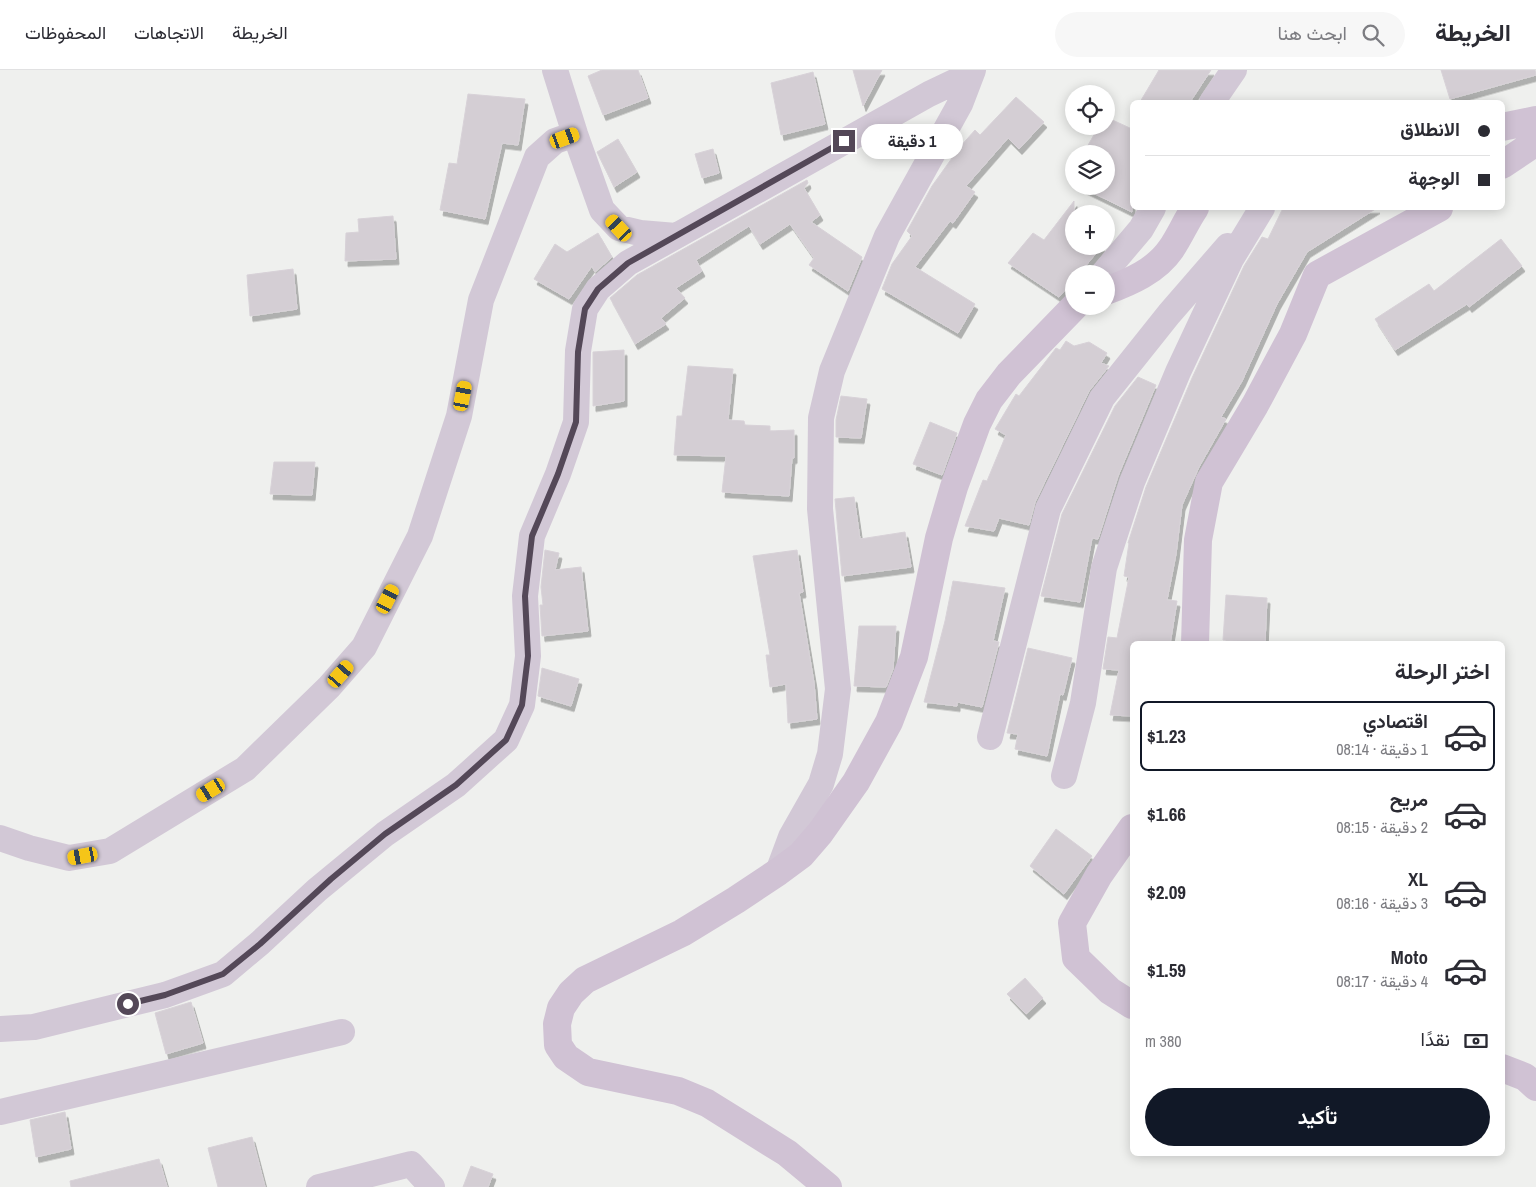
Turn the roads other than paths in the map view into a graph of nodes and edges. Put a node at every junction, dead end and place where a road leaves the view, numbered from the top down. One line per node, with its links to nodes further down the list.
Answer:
1 (555, 70): 7 (street)
2 (1234, 70): 4 (street)
3 (972, 72): 14 (street); 23 (street)
4 (1213, 100)
5 (1536, 120): 6 (main road)
6 (1505, 125)
7 (575, 134): 14 (street); 22 (street)
8 (1536, 142): 9 (main road)
9 (1505, 163)
10 (1152, 210): 15 (street)
11 (1193, 210): 16 (main road)
12 (1436, 210): 18 (main road)
13 (1258, 213): 19 (street); 20 (street)
14 (676, 236): 25 (street)
15 (1111, 265)
16 (1115, 287)
17 (1066, 315): 23 (main road)
18 (1195, 641)
19 (990, 737)
20 (1064, 776)
21 (1130, 831): 24 (main road)
22 (0, 838)
23 (778, 872): 32 (main road)
24 (1130, 1004)
25 (0, 1029)
26 (342, 1032): 29 (street)
27 (1505, 1069): 28 (main road)
28 (1536, 1087)
29 (0, 1112)
30 (319, 1187): 31 (street)
31 (432, 1187)
32 (828, 1187)

